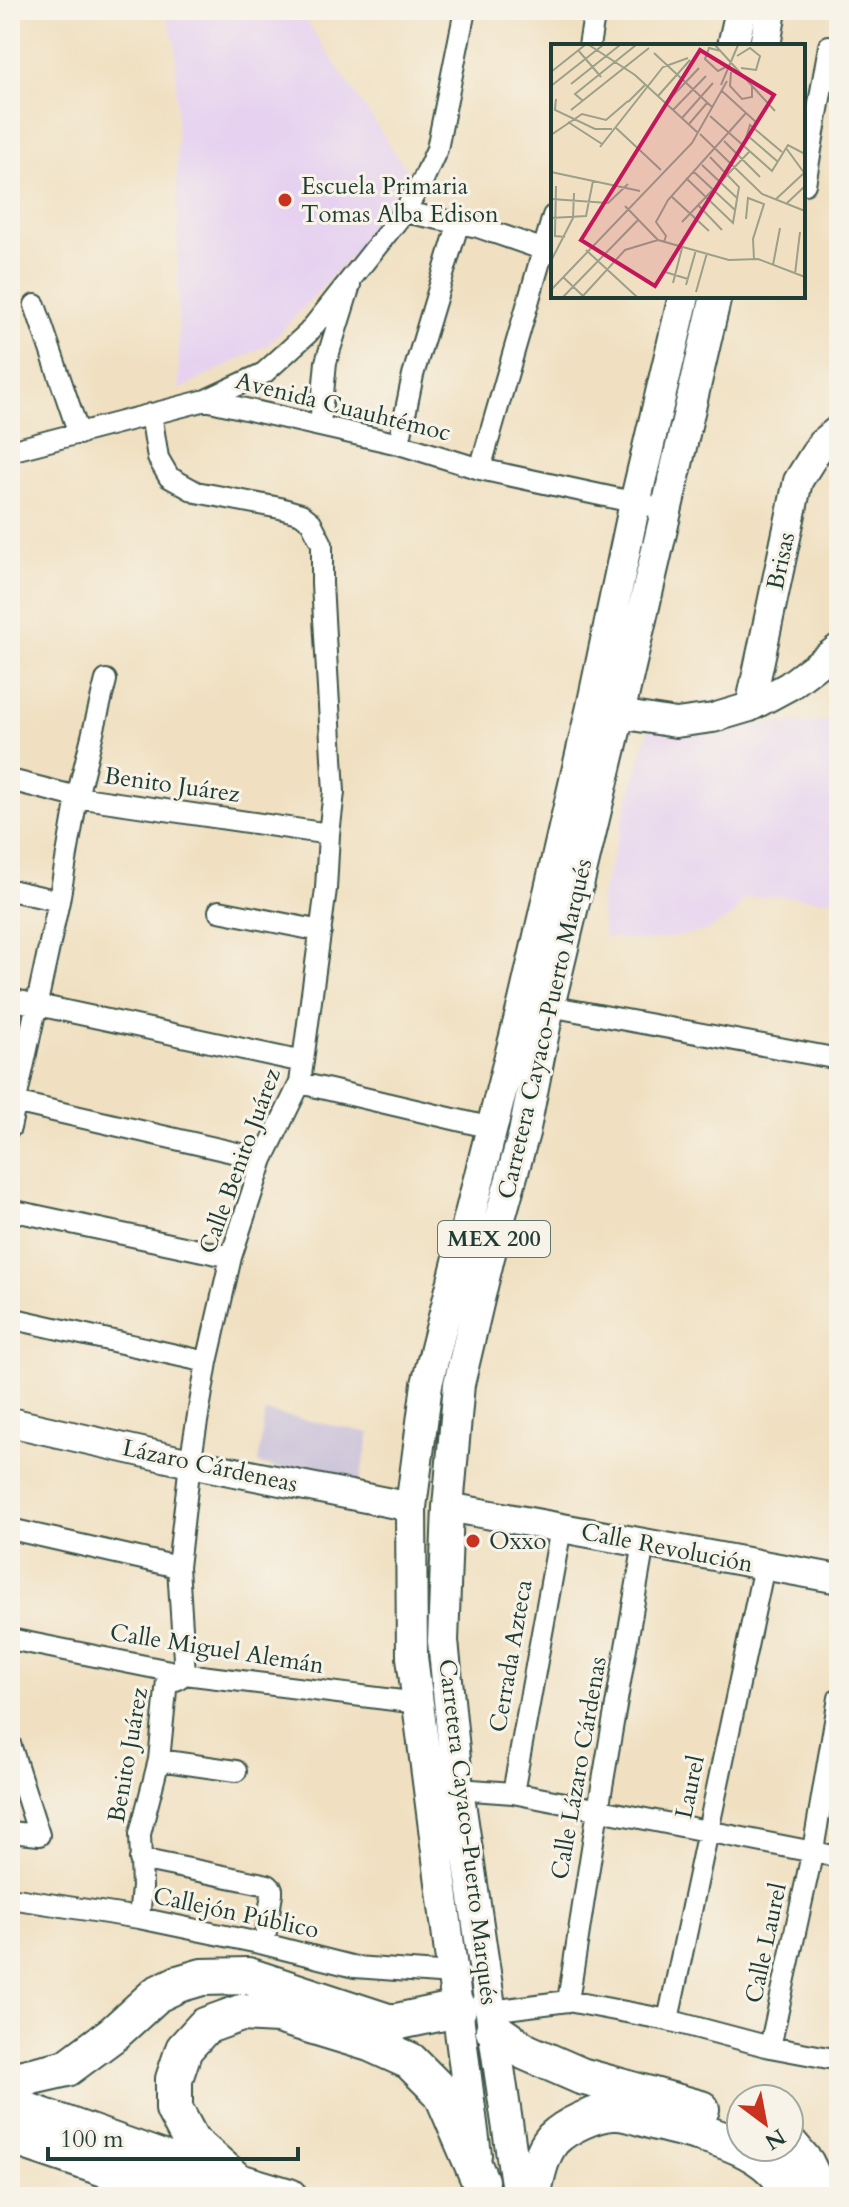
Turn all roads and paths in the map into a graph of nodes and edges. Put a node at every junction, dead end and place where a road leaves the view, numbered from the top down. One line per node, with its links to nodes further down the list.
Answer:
1 (465, 10): 11 (street)
2 (595, 10): 5 (street)
3 (741, 10): 6 (main road)
4 (771, 10): 7 (main road)
5 (589, 44)
6 (733, 44)
7 (765, 44)
8 (829, 46): 9 (street)
9 (811, 105): 10 (street)
10 (805, 184)
11 (404, 212): 12 (street); 14 (street)
12 (458, 225): 13 (street); 23 (street)
13 (549, 251): 25 (street)
14 (353, 274): 18 (street); 20 (street)
15 (684, 298): 26 (main road, Carretera Cayaco-Puerto Marqués / MEX 200)
16 (716, 298): 27 (main road, Carretera Cayaco-Puerto Marqués / MEX 200)
17 (35, 305): 22 (street)
18 (206, 400): 19 (street, Avenida Cuauhtémoc); 20 (street, Avenida Cuauhtémoc)
19 (151, 414): 22 (street, Avenida Cuauhtémoc); 34 (street, Calle Benito Juárez)
20 (320, 425): 23 (street, Avenida Cuauhtémoc)
21 (839, 429): 30 (street, Brisas)
22 (79, 434): 24 (street, Avenida Cuauhtémoc)
23 (399, 444): 25 (street, Avenida Cuauhtémoc)
24 (10, 451)
25 (480, 469): 26 (street, Avenida Cuauhtémoc)
26 (635, 503): 27 (street, Avenida Cuauhtémoc); 47 (main road, Carretera Cayaco-Puerto Marqués / MEX 200)
27 (665, 509): 31 (main road, Carretera Cayaco-Puerto Marqués / MEX 200)
28 (839, 648): 30 (street)
29 (106, 680): 33 (street)
30 (750, 707): 31 (street)
31 (619, 714): 41 (main road, Carretera Cayaco-Puerto Marqués / MEX 200)
32 (10, 780): 33 (street, Benito Juárez)
33 (77, 797): 34 (street, Benito Juárez); 36 (street)
34 (329, 834): 38 (street, Calle Benito Juárez)
35 (10, 890): 36 (street)
36 (59, 901): 40 (street)
37 (219, 911): 38 (street)
38 (321, 931): 43 (street, Calle Benito Juárez)
39 (10, 999): 40 (street)
40 (38, 1006): 43 (street); 45 (street)
41 (549, 1006): 42 (street); 56 (main road, Carretera Cayaco-Puerto Marqués / MEX 200)
42 (839, 1059)
43 (303, 1062): 44 (street, Calle Benito Juárez)
44 (300, 1083): 47 (street); 48 (street, Calle Benito Juárez)
45 (12, 1101): 46 (street); 48 (street)
46 (10, 1128)
47 (492, 1128): 55 (main road, Carretera Cayaco-Puerto Marqués / MEX 200)
48 (263, 1159): 50 (street, Calle Benito Juárez)
49 (10, 1210): 50 (street)
50 (231, 1257): 52 (street, Calle Benito Juárez)
51 (10, 1318): 52 (street)
52 (207, 1362): 54 (street, Calle Benito Juárez)
53 (10, 1422): 54 (street, Lázaro Cárdeneas)
54 (190, 1463): 55 (street, Lázaro Cárdeneas); 61 (street, Calle Benito Juárez)
55 (411, 1507): 66 (main road, Carretera Cayaco-Puerto Marqués / MEX 200)
56 (448, 1507): 57 (street, Calle Revolución); 70 (main road, Carretera Cayaco-Puerto Marqués / MEX 200)
57 (561, 1528): 59 (street, Calle Revolución); 71 (street, Cerrada Azteca)
58 (10, 1529): 61 (street)
59 (644, 1543): 60 (street, Calle Revolución); 72 (street, Calle Lázaro Cárdenas)
60 (764, 1566): 62 (street, Calle Revolución); 73 (street, Laurel)
61 (178, 1567): 64 (street, Calle Benito Juárez)
62 (839, 1579)
63 (10, 1639): 64 (street, Calle Miguel Alemán)
64 (185, 1674): 66 (street, Calle Miguel Alemán); 68 (street, Benito Juárez)
65 (839, 1698): 75 (street, Calle Laurel)
66 (418, 1703): 81 (main road, Carretera Cayaco-Puerto Marqués / MEX 200)
67 (10, 1744): 74 (street)
68 (159, 1760): 69 (street); 77 (street, Benito Juárez)
69 (236, 1771)
70 (458, 1789): 71 (street); 83 (main road, Carretera Cayaco-Puerto Marqués / MEX 200)
71 (513, 1793): 72 (street)
72 (598, 1810): 73 (street); 82 (street, Calle Lázaro Cárdenas)
73 (707, 1830): 75 (street); 84 (street, Laurel)
74 (10, 1832)
75 (813, 1850): 76 (street); 85 (street, Calle Laurel)
76 (839, 1857)
77 (140, 1859): 79 (street, Benito Juárez); 80 (street, Benito Juárez)
78 (10, 1898): 79 (street, Callejón Público)
79 (139, 1918): 80 (street, Callejón Público)
80 (264, 1944): 81 (street, Callejón Público)
81 (452, 1974): 83 (main road, Carretera Cayaco-Puerto Marqués / MEX 200)
82 (568, 2001): 83 (street); 84 (street)
83 (481, 2017): 87 (highway); 89 (highway); 93 (main road, Carretera Cayaco-Puerto Marqués / MEX 200); 96 (main road, Carretera Cayaco-Puerto Marqués / MEX 200)
84 (668, 2020): 85 (street)
85 (770, 2047): 86 (street)
86 (839, 2060)
87 (10, 2081)
88 (10, 2105): 92 (highway)
89 (725, 2116)
90 (10, 2136): 94 (highway)
91 (805, 2163): 99 (highway)
92 (237, 2181): 93 (highway); 95 (highway)
93 (481, 2189)
94 (171, 2194)
95 (289, 2197)
96 (518, 2197)
97 (532, 2197): 98 (highway)
98 (791, 2197)
99 (822, 2197)

